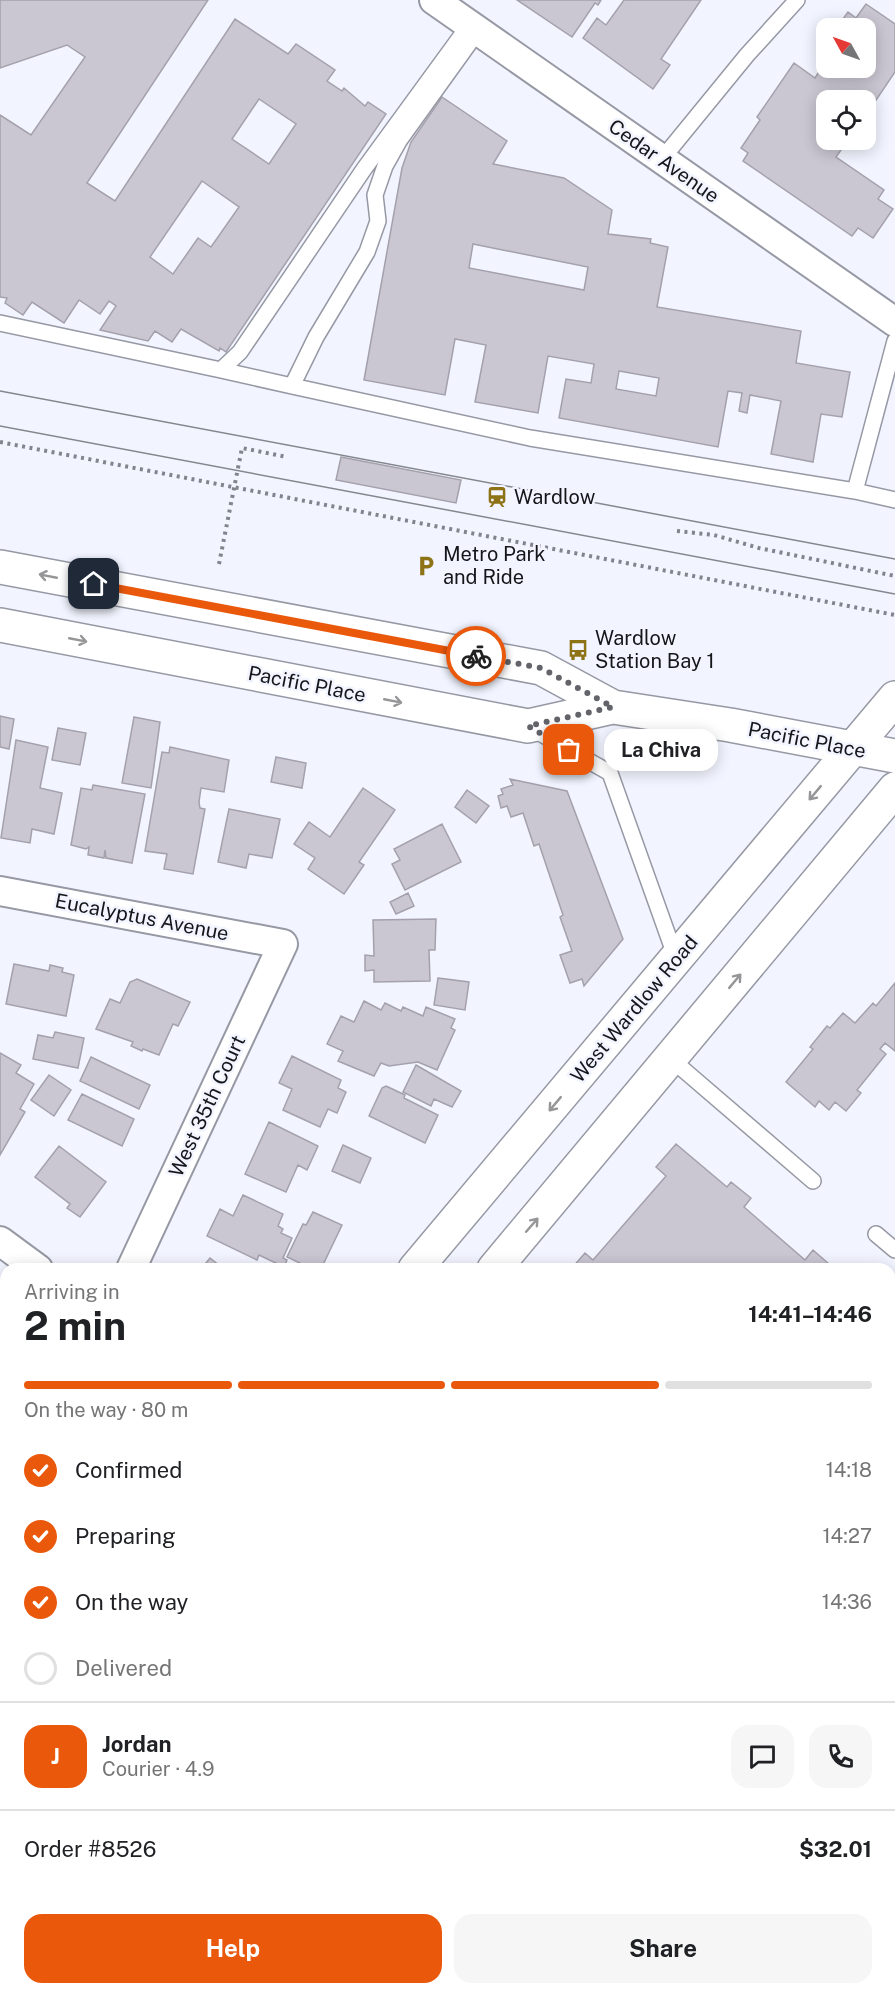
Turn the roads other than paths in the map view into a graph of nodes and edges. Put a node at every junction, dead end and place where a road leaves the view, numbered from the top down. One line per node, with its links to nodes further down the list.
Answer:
1 (434, 0): 3 (street, Cedar Avenue)
2 (797, 0): 4 (lane)
3 (474, 28): 4 (street, Cedar Avenue); 8 (lane); 9 (lane)
4 (662, 159): 5 (street, Cedar Avenue)
5 (895, 322)
6 (0, 323): 8 (lane)
7 (895, 341): 10 (lane)
8 (221, 370): 9 (lane)
9 (292, 386): 10 (lane)
10 (855, 491): 11 (lane)
11 (895, 500)
12 (0, 567): 15 (main road, Pacific Place, one-way to 12)
13 (0, 625): 16 (main road, Pacific Place, one-way to 16)
14 (895, 698): 17 (main road, West Wardlow Road)
15 (613, 707): 16 (main road, Pacific Place); 17 (main road, Pacific Place)
16 (528, 726): 22 (lane)
17 (852, 748): 18 (main road, Pacific Place); 22 (main road, West Wardlow Road, one-way to 22)
18 (895, 756)
19 (895, 789): 23 (main road, one-way to 19)
20 (0, 891): 21 (street, Eucalyptus Avenue)
21 (283, 944): 29 (street, West 35th Court)
22 (676, 959): 30 (main road, West Wardlow Road, one-way to 30)
23 (671, 1059): 24 (lane); 31 (main road, one-way to 23)
24 (813, 1181)
25 (876, 1234): 27 (lane)
26 (0, 1241): 28 (street)
27 (895, 1250)
28 (30, 1263)
29 (134, 1263)
30 (420, 1263)
31 (499, 1263)

